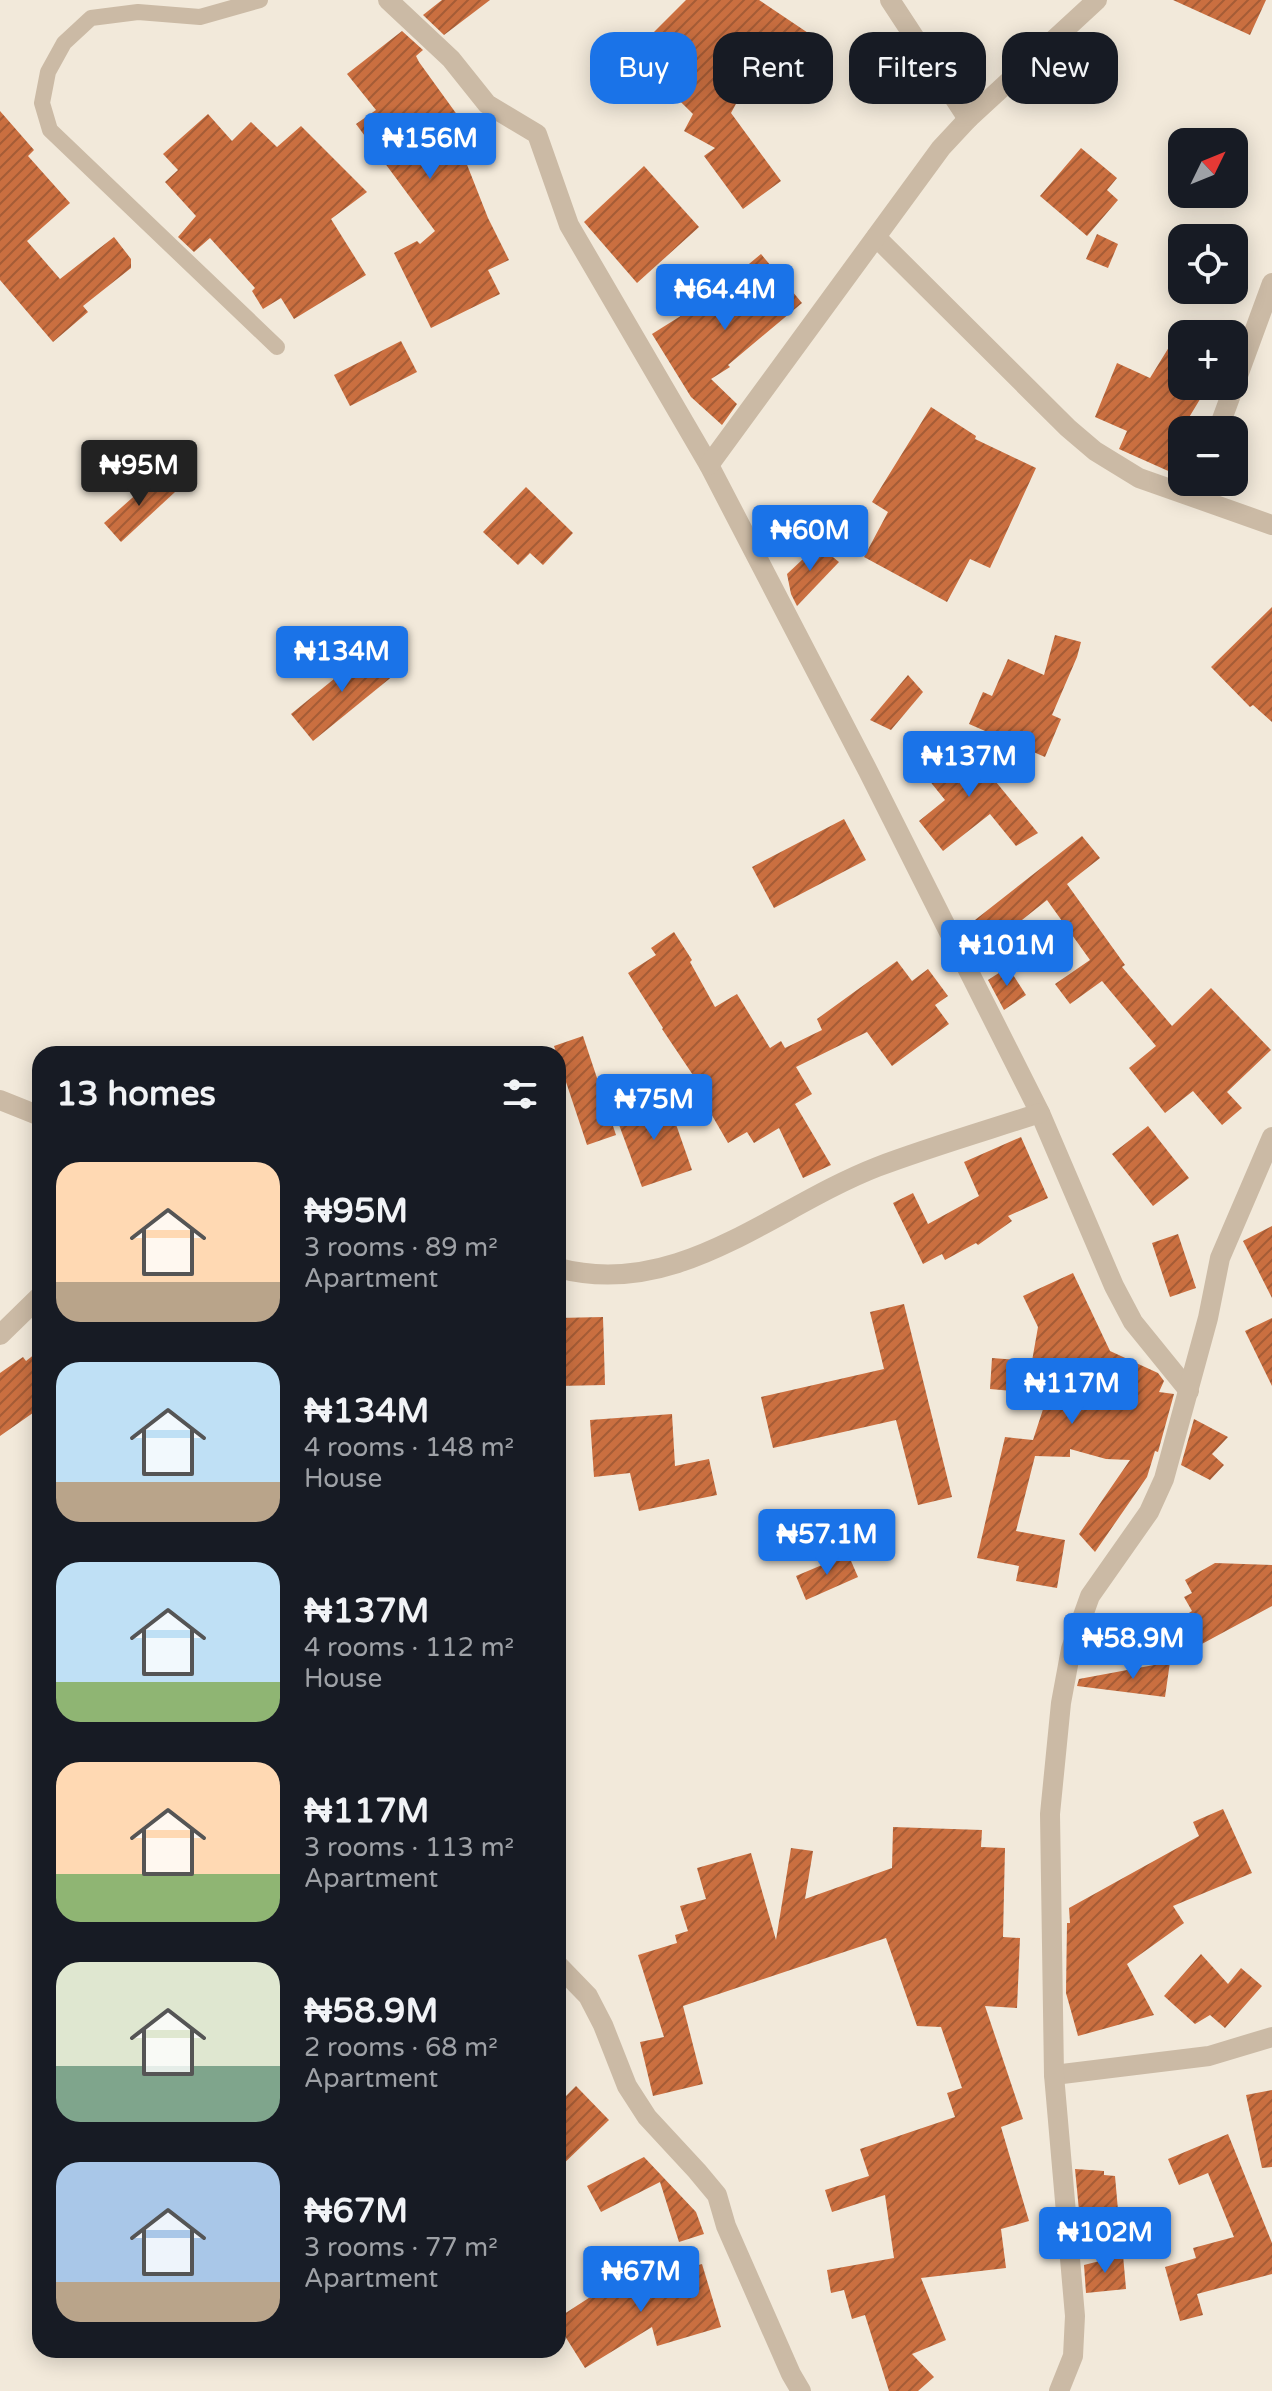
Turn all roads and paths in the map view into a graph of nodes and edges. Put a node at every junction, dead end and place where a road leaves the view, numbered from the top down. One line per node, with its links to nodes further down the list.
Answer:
1 (260, 0): 8 (lane)
2 (388, 0): 10 (street)
3 (890, 0): 5 (street)
4 (1097, 0): 5 (street)
5 (968, 119): 6 (street)
6 (876, 237): 10 (street); 11 (street)
7 (1272, 283): 9 (street)
8 (277, 347)
9 (1223, 416)
10 (709, 465): 16 (street)
11 (1168, 484)
12 (1211, 496): 13 (street)
13 (1272, 525)
14 (0, 1100): 15 (street)
15 (32, 1113)
16 (1040, 1113): 18 (street); 21 (street)
17 (1272, 1137): 21 (street)
18 (566, 1269)
19 (32, 1304): 20 (street)
20 (0, 1335)
21 (1189, 1391): 24 (street)
22 (566, 1973): 25 (street)
23 (1272, 2037): 24 (street)
24 (1054, 2075): 26 (street)
25 (801, 2391)
26 (1059, 2391)

